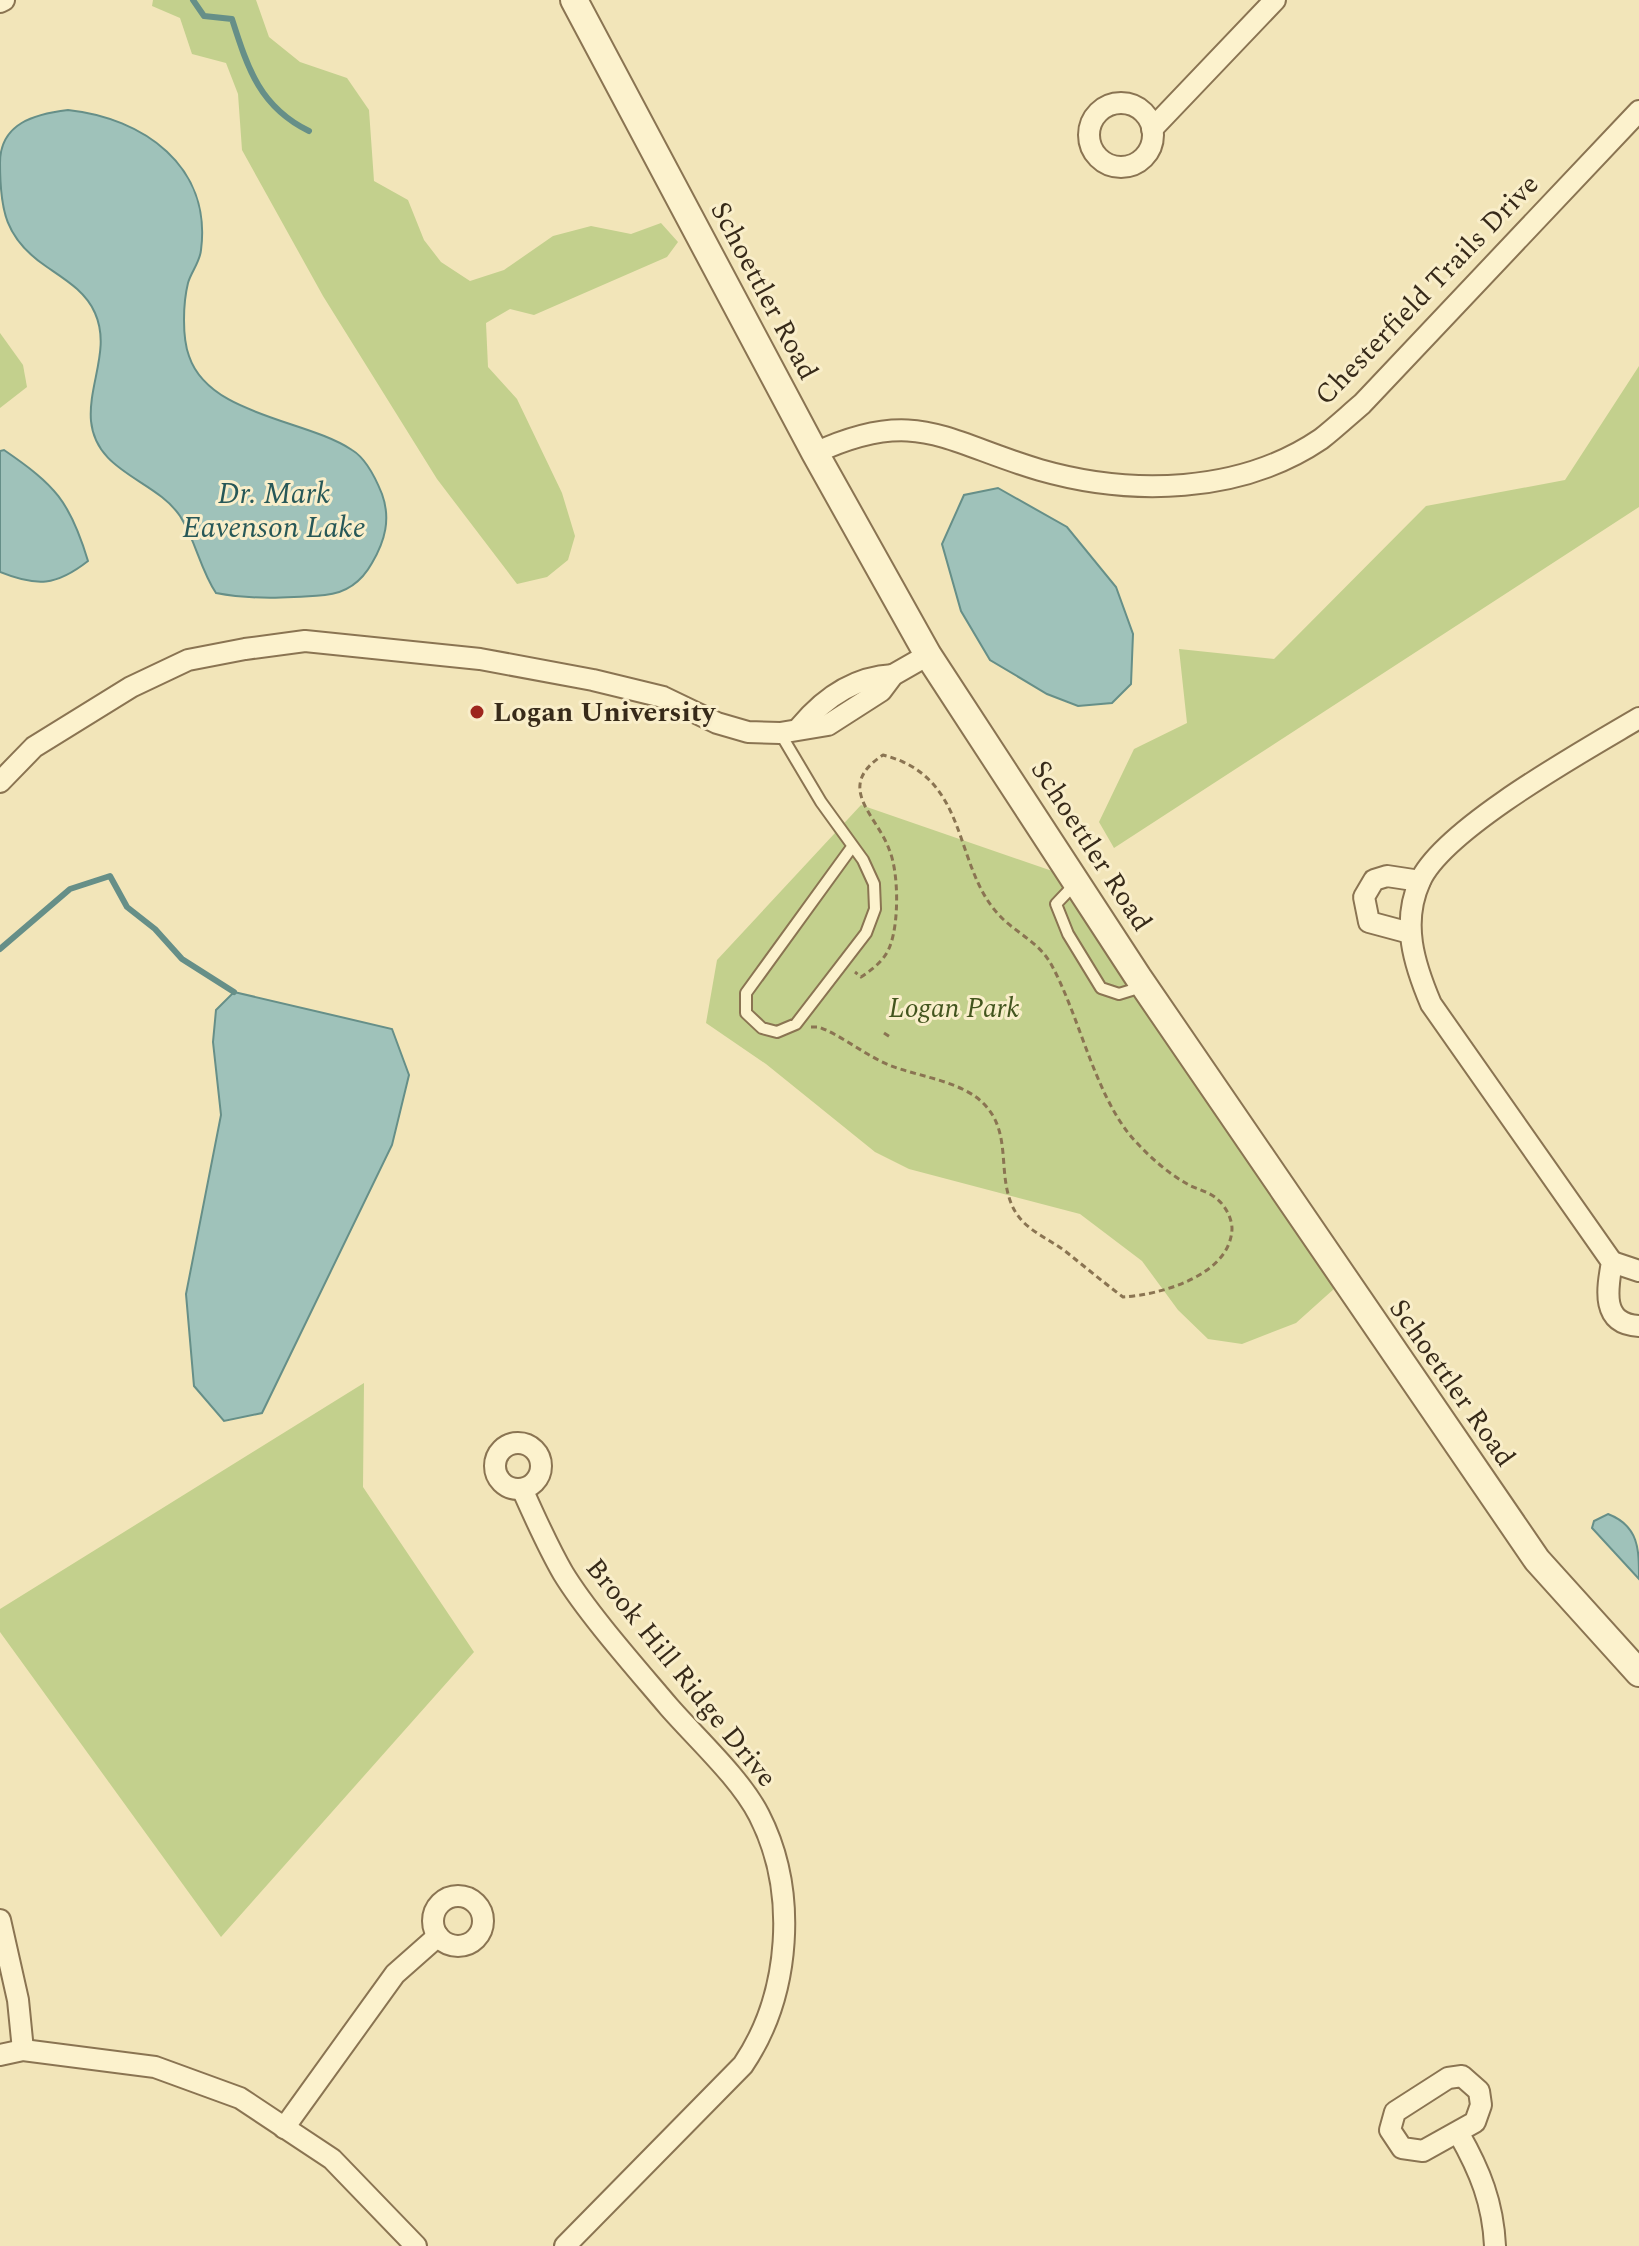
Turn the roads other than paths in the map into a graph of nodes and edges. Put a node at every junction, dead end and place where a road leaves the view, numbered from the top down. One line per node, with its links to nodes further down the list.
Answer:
1 (574, 0): 5 (street, Schoettler Road)
2 (1275, 0): 4 (street)
3 (1639, 111): 5 (street, Chesterfield Trails Drive)
4 (1152, 129)
5 (815, 453): 6 (street, Schoettler Road)
6 (928, 655): 8 (street); 12 (street, Schoettler Road)
7 (1639, 718): 11 (street)
8 (780, 733): 9 (street); 10 (lane)
9 (0, 782)
10 (852, 847): 10 (lane)
11 (1420, 881): 13 (street); 13 (street)
12 (1077, 883): 14 (street, Schoettler Road); 14 (lane)
13 (1410, 933): 15 (street)
14 (1138, 977): 19 (street, Schoettler Road)
15 (1612, 1262): 16 (street); 17 (street)
16 (1639, 1271)
17 (1639, 1326)
18 (523, 1491): 27 (street, Brook Hill Ridge Drive)
19 (1639, 1673)
20 (0, 1920): 22 (street)
21 (438, 1936): 24 (street)
22 (23, 2050): 23 (street); 24 (street)
23 (0, 2055)
24 (284, 2128): 26 (street)
25 (1459, 2134): 25 (street); 28 (street)
26 (416, 2246)
27 (565, 2246)
28 (1495, 2246)

